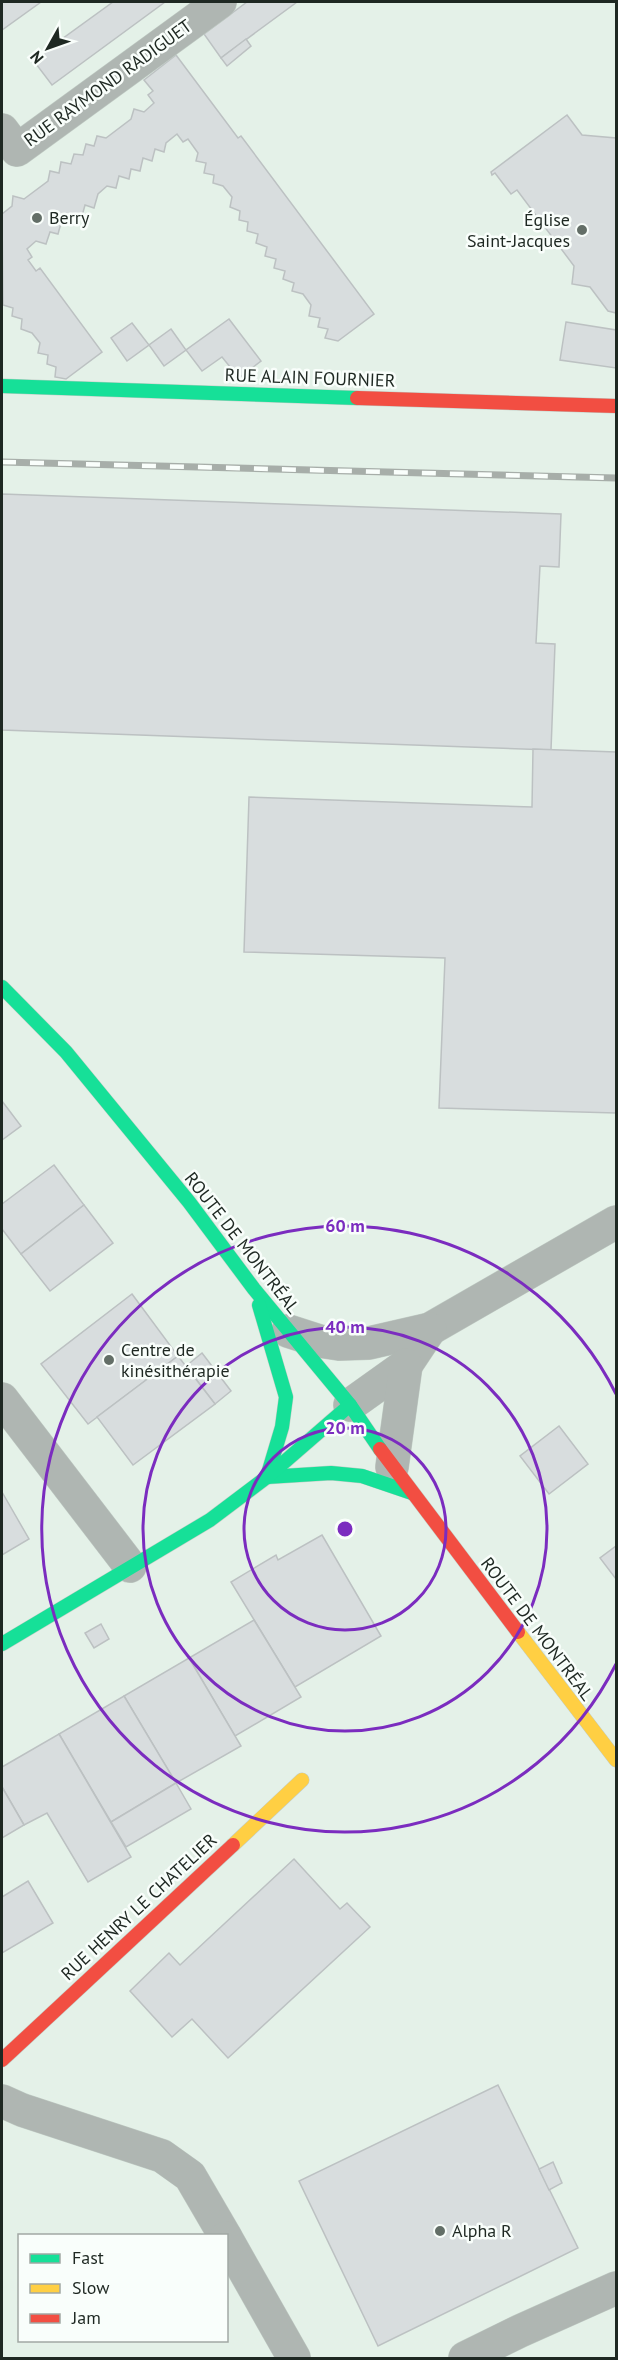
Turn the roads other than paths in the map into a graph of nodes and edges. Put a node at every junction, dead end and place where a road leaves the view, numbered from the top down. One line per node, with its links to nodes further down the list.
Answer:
1 (219, 2): 2 (street, RUE RAYMOND RADIGUET)
2 (2, 130)
3 (2, 386): 4 (main road, RUE ALAIN FOURNIER)
4 (616, 406)
5 (2, 987): 7 (main road, ROUTE DE MONTRÉAL)
6 (616, 1222): 8 (street)
7 (254, 1289): 9 (main road, ROUTE DE MONTRÉAL); 14 (main road)
8 (430, 1329): 9 (street); 10 (street)
9 (288, 1331): 12 (main road, ROUTE DE MONTRÉAL)
10 (406, 1365): 12 (street); 13 (street)
11 (2, 1399): 16 (street)
12 (350, 1405): 13 (main road, ROUTE DE MONTRÉAL); 14 (main road)
13 (392, 1467): 15 (main road, ROUTE DE MONTRÉAL)
14 (267, 1477): 15 (main road); 16 (main road)
15 (412, 1493): 18 (main road, ROUTE DE MONTRÉAL)
16 (130, 1566): 17 (main road)
17 (2, 1644)
18 (616, 1760)
19 (302, 1780): 20 (main road, RUE HENRY LE CHATELIER)
20 (2, 2060)
21 (2, 2101): 22 (street)
22 (224, 2234)
23 (228, 2241): 25 (street)
24 (616, 2288): 26 (street)
25 (294, 2358)
26 (465, 2358)

